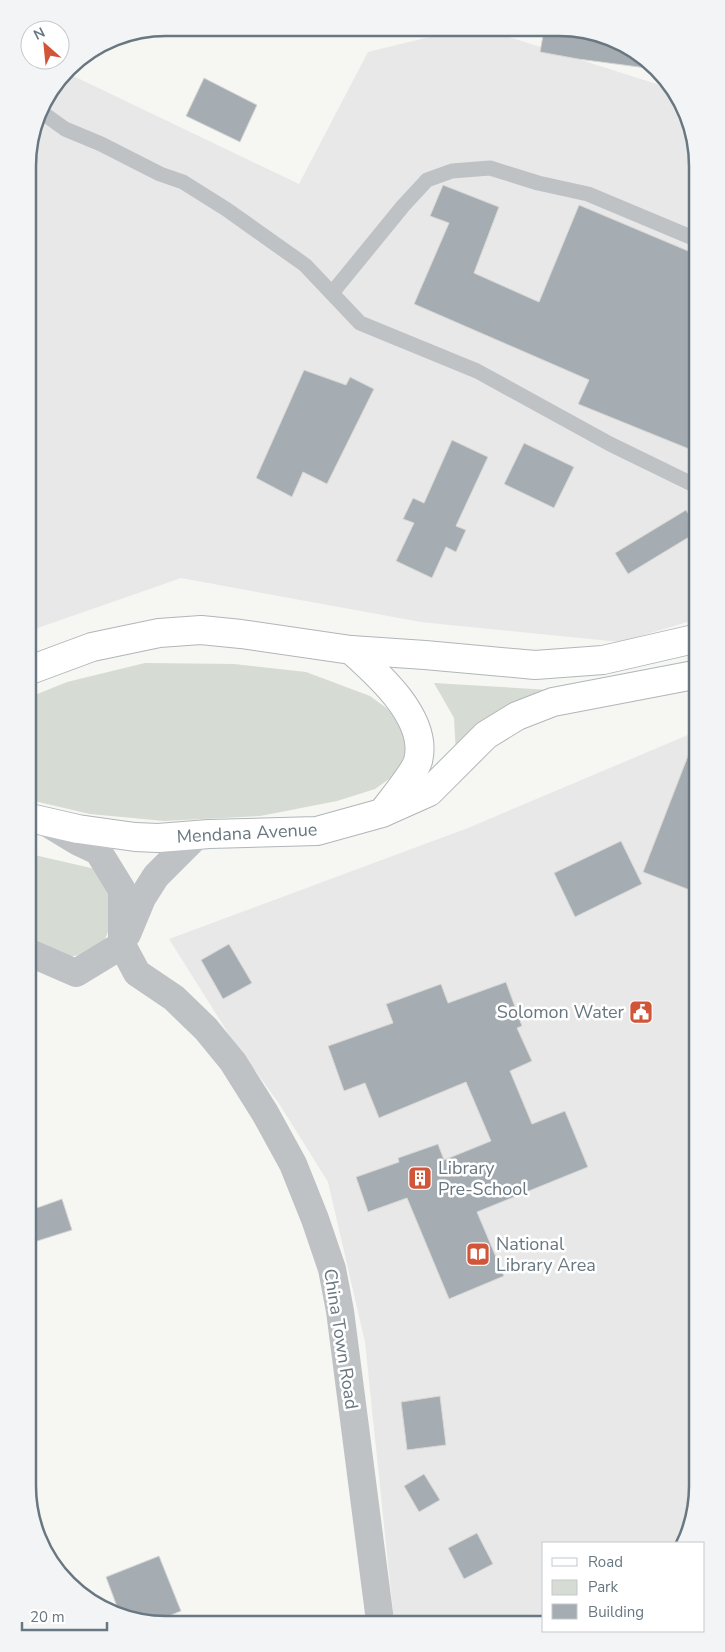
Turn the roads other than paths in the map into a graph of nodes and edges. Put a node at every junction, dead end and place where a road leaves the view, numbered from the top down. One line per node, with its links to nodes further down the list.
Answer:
1 (47, 116): 3 (lane)
2 (689, 236): 3 (lane)
3 (332, 293): 4 (lane)
4 (689, 482)
5 (689, 640): 6 (main road)
6 (351, 650): 7 (main road); 9 (main road)
7 (37, 668)
8 (689, 676): 9 (main road, Mendana Avenue)
9 (382, 813): 11 (main road, Mendana Avenue)
10 (38, 820): 11 (main road, Mendana Avenue); 12 (street)
11 (196, 835): 12 (street)
12 (122, 945): 13 (street); 14 (street, China Town Road)
13 (36, 956)
14 (379, 1616)

